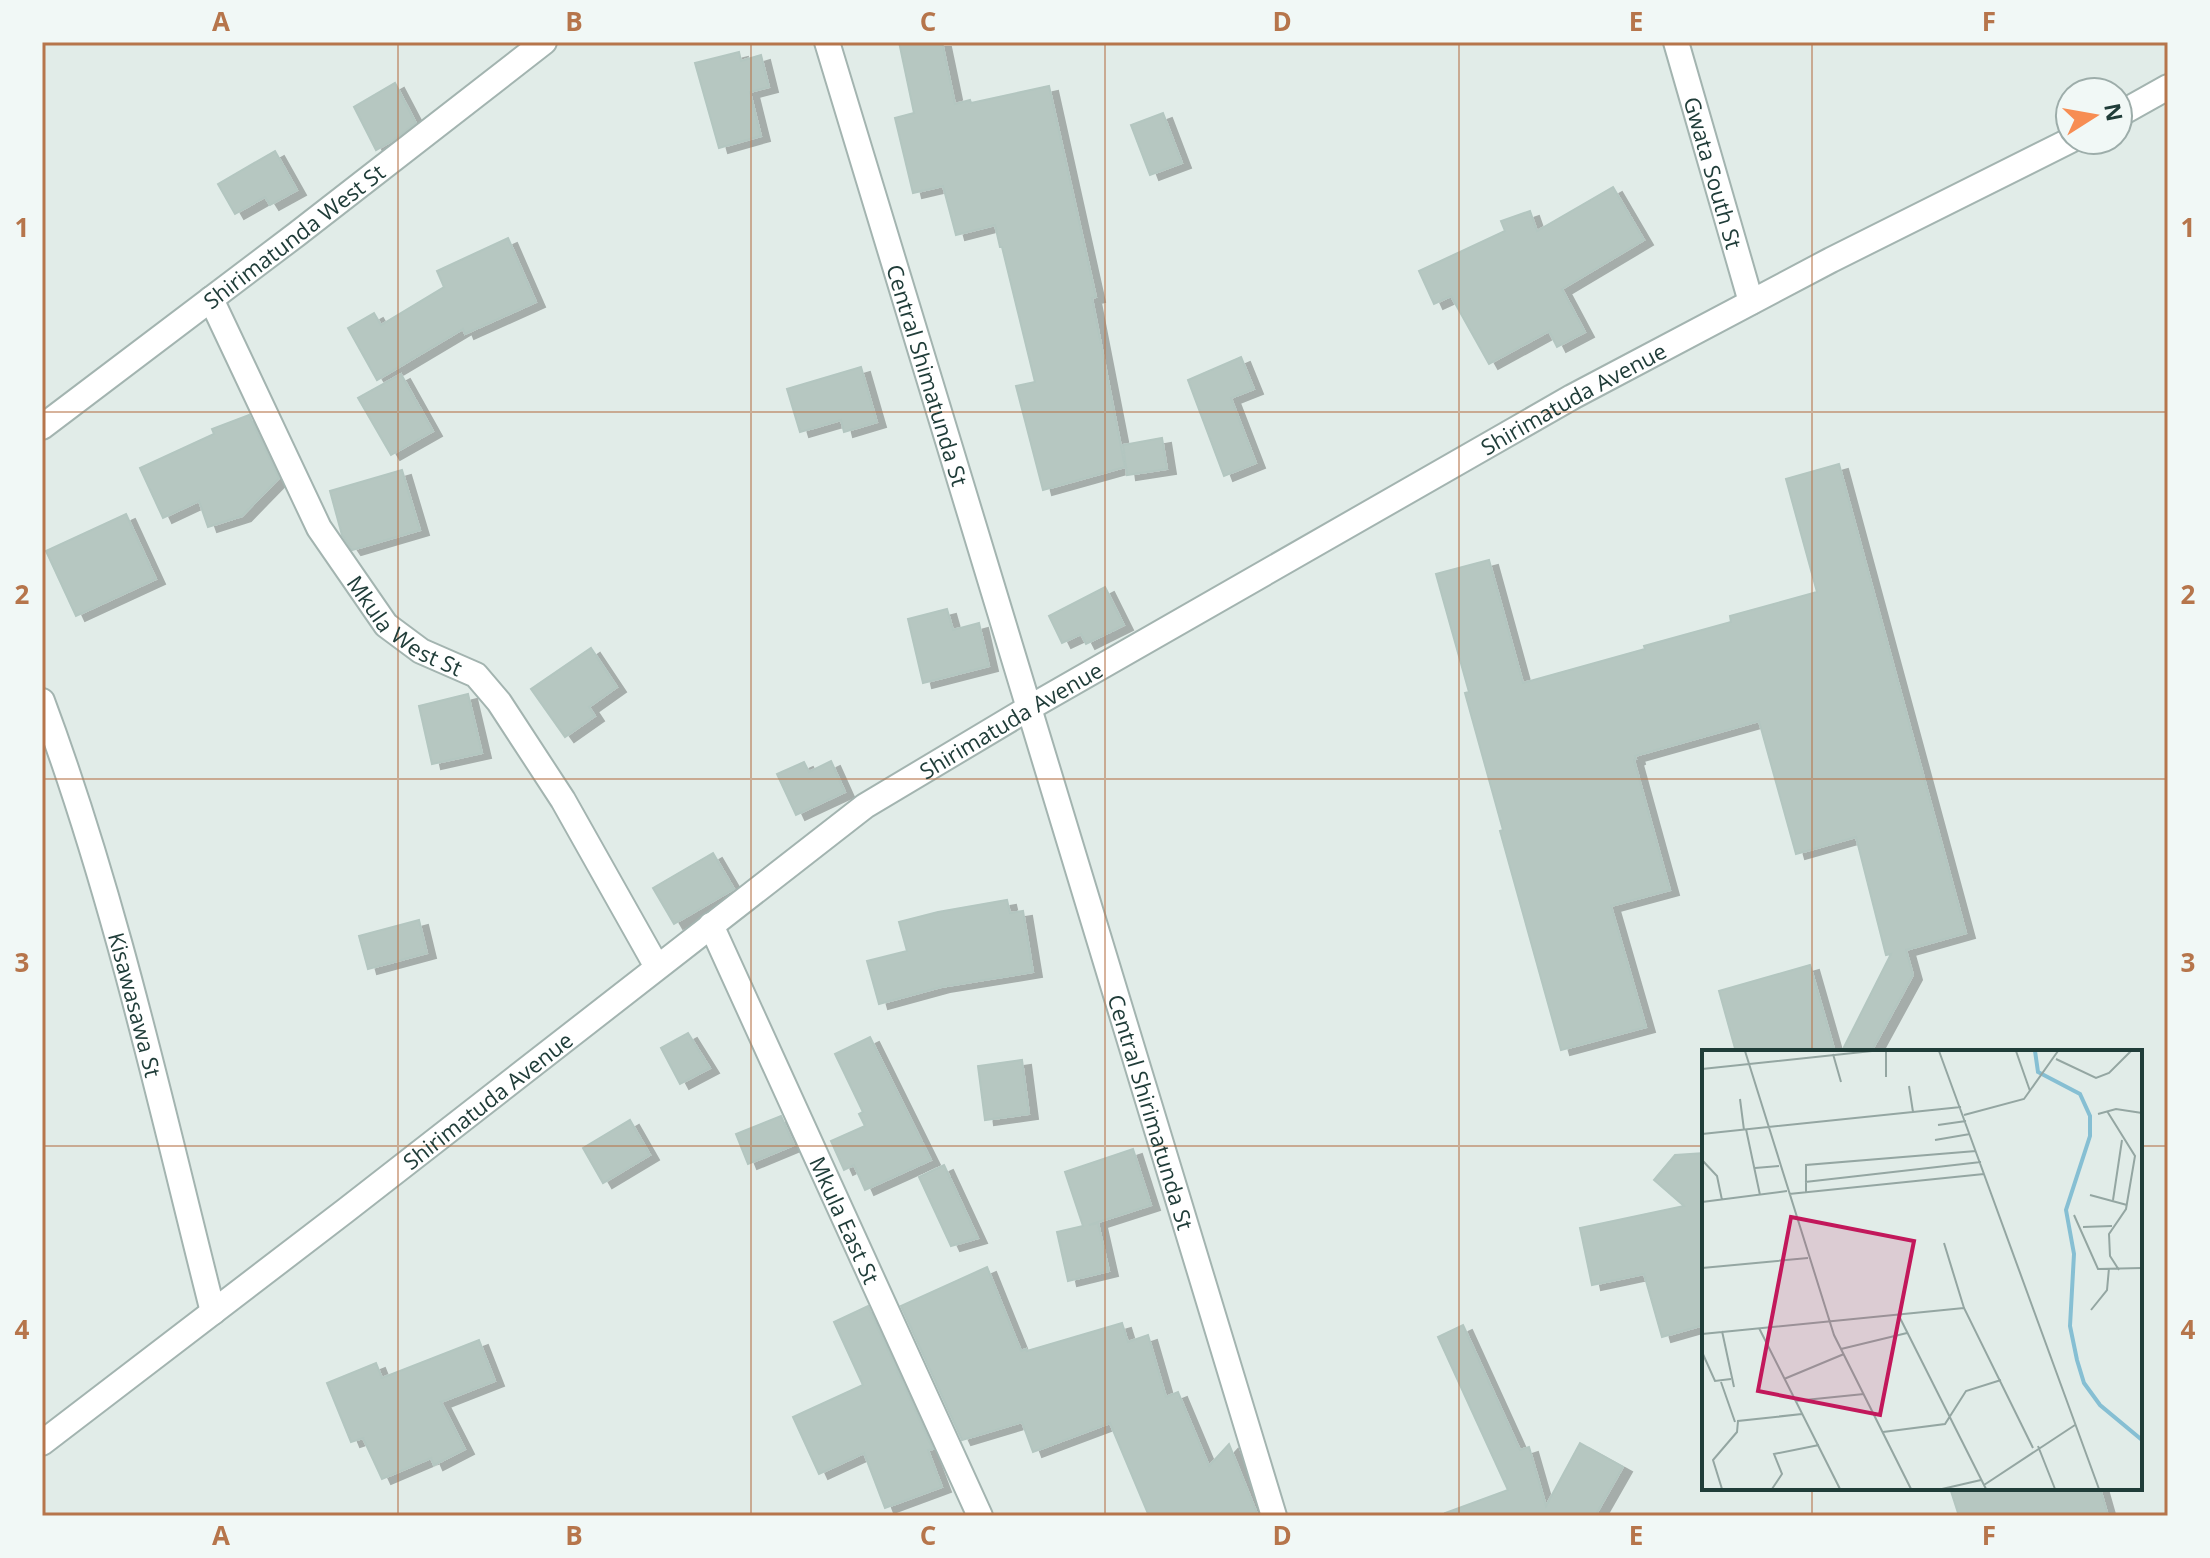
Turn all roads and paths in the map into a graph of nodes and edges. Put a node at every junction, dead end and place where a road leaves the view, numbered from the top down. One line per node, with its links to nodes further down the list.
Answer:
1 (544, 42): 7 (street, Shirimatunda West St)
2 (827, 42): 11 (street, Central Shimatunda St)
3 (1676, 42): 8 (street, Gwata South St)
4 (2168, 87): 5 (street)
5 (2134, 106)
6 (2054, 148): 8 (street, Shirimatuda Avenue)
7 (211, 299): 9 (street, Shirimatunda West St); 13 (street, Mkula West St)
8 (1751, 302): 11 (street, Shirimatuda Avenue)
9 (42, 427)
10 (42, 701): 14 (street, Kisawasawa St)
11 (1029, 708): 12 (street, Shirimatuda Avenue); 17 (street, Central Shirimatunda St)
12 (711, 925): 13 (street, Shirimatuda Avenue); 16 (street, Mkula East St)
13 (657, 967): 14 (street, Shirimatuda Avenue)
14 (213, 1312): 15 (street, Shirimatuda Avenue)
15 (42, 1443)
16 (980, 1516)
17 (1274, 1516)

